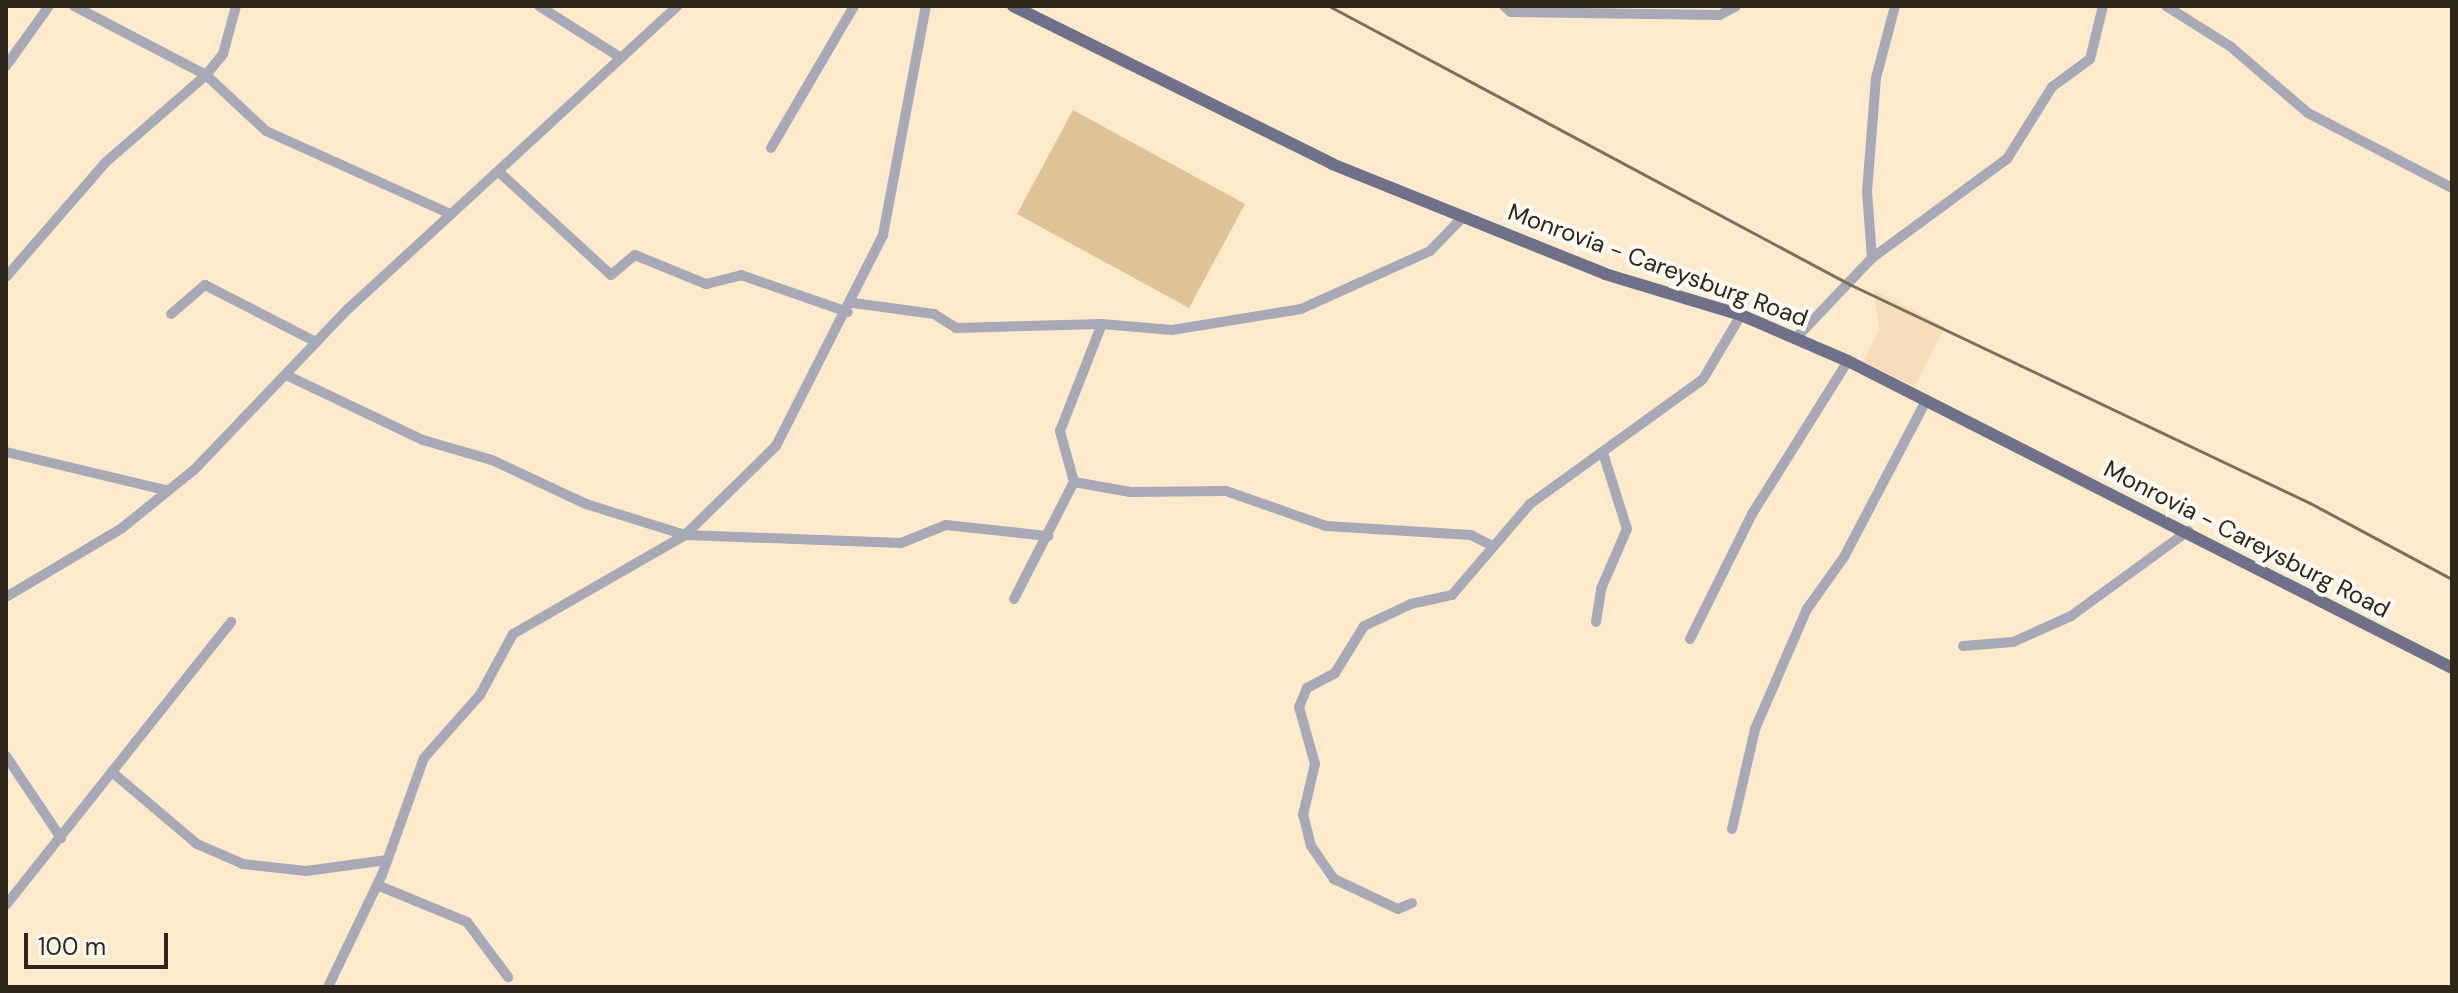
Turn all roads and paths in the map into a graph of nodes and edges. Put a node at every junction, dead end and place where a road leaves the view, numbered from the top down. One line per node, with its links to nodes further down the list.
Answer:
1 (49, 6): 15 (street)
2 (74, 6): 16 (street)
3 (236, 6): 16 (street)
4 (539, 6): 14 (street)
5 (677, 6): 14 (street)
6 (854, 6): 17 (street)
7 (926, 6): 24 (street)
8 (1013, 6): 21 (main road, Monrovia - Careysburg Road)
9 (1504, 6): 10 (street)
10 (1736, 6)
11 (1895, 6): 22 (street)
12 (2103, 6): 22 (street)
13 (2170, 7): 19 (street)
14 (618, 56): 18 (street)
15 (6, 66)
16 (206, 75): 20 (street); 23 (street)
17 (771, 148)
18 (499, 172): 20 (street); 24 (street)
19 (2452, 188)
20 (451, 214): 29 (street)
21 (1463, 217): 26 (main road, Monrovia - Careysburg Road); 27 (street)
22 (1872, 258): 28 (street)
23 (6, 277)
24 (850, 307): 27 (street); 38 (street)
25 (171, 314): 29 (street)
26 (1741, 315): 28 (main road, Monrovia - Careysburg Road); 34 (street)
27 (1102, 324): 35 (street)
28 (1796, 338): 30 (main road, Monrovia - Careysburg Road)
29 (316, 342): 31 (street)
30 (1848, 361): 32 (main road, Monrovia - Careysburg Road); 45 (street)
31 (286, 375): 36 (street); 38 (street)
32 (1926, 401): 37 (main road, Monrovia - Careysburg Road); 50 (street)
33 (6, 452): 36 (street)
34 (1603, 453): 40 (street); 44 (street)
35 (1074, 482): 39 (street); 40 (street)
36 (165, 490): 41 (street)
37 (2188, 531): 46 (street); 47 (main road, Monrovia - Careysburg Road)
38 (685, 535): 39 (street); 52 (street)
39 (1048, 536): 42 (street)
40 (1493, 546): 54 (street)
41 (6, 597)
42 (1014, 599)
43 (231, 622): 49 (street)
44 (1596, 622)
45 (1690, 639)
46 (1963, 646)
47 (2452, 668)
48 (6, 756): 51 (street)
49 (112, 772): 51 (street); 52 (street)
50 (1732, 829)
51 (61, 838): 55 (street)
52 (387, 860): 53 (street)
53 (377, 885): 56 (street); 57 (street)
54 (1412, 903)
55 (6, 905)
56 (508, 977)
57 (328, 987)

